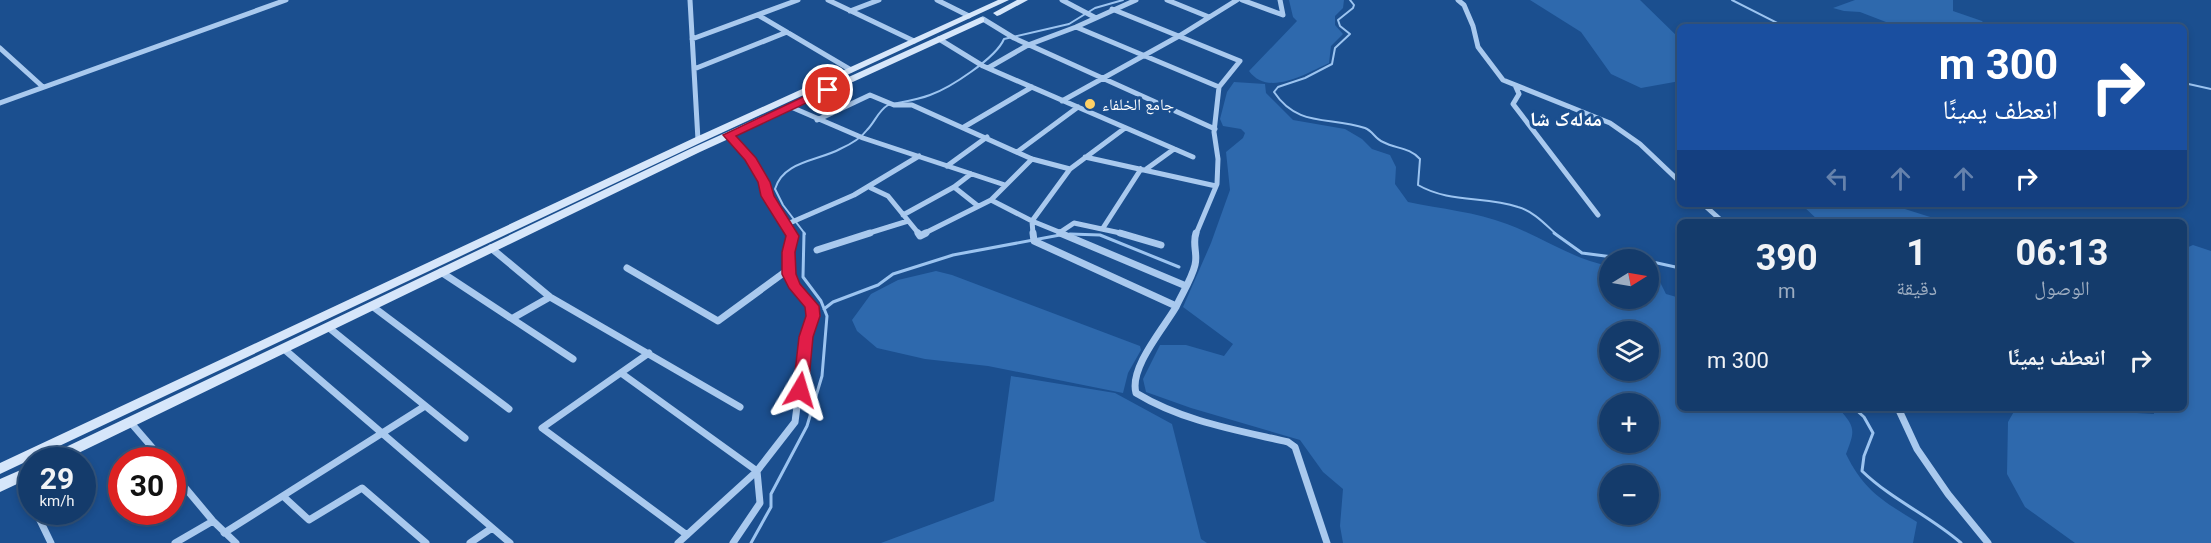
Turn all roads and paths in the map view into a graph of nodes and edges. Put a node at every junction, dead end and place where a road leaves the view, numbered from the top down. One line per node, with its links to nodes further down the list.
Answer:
1 (286, 0): 38 (street)
2 (697, 0): 16 (street)
3 (798, 0): 19 (street)
4 (828, 0): 18 (street)
5 (879, 0): 18 (street)
6 (938, 0): 20 (street)
7 (1005, 0): 20 (main road)
8 (1024, 0): 23 (main road)
9 (1062, 0): 22 (street)
10 (1136, 0): 17 (street)
11 (1167, 0): 21 (street)
12 (1236, 0): 21 (street)
13 (1242, 0): 14 (street)
14 (1280, 0)
15 (1458, 0): 37 (street)
16 (690, 1): 27 (street)
17 (1112, 9): 22 (street); 26 (street)
18 (850, 11): 29 (street)
19 (758, 15): 25 (street); 27 (street)
20 (969, 16): 29 (main road)
21 (1209, 17): 26 (street)
22 (1096, 18): 24 (street)
23 (983, 19): 28 (main road); 30 (street)
24 (1076, 27): 30 (street); 32 (street)
25 (787, 32): 34 (street); 35 (street)
26 (1179, 36): 32 (street); 41 (street)
27 (692, 39): 34 (street)
28 (939, 39): 33 (street); 39 (main road)
29 (914, 41): 35 (main road)
30 (1028, 45): 33 (street); 36 (street)
31 (0, 49): 38 (street)
32 (1143, 56): 36 (street); 41 (street)
33 (986, 67): 40 (street)
34 (694, 69): 53 (street)
35 (851, 70): 39 (main road)
36 (1103, 78): 43 (street); 50 (street)
37 (1515, 85): 64 (street); 72 (street)
38 (43, 87): 44 (street)
39 (823, 87): 42 (main road)
40 (1032, 87): 43 (street); 48 (street)
41 (1219, 87): 50 (street)
42 (807, 94): 45 (main road); 53 (main road)
43 (1062, 100): 46 (street)
44 (0, 103)
45 (791, 107): 47 (street); 51 (main road)
46 (1078, 107): 49 (street); 55 (street)
47 (817, 120): 48 (street); 56 (street)
48 (964, 127): 52 (street)
49 (1125, 128): 54 (street); 57 (street)
50 (1215, 129): 66 (street)
51 (729, 135): 76 (street); 80 (main road)
52 (987, 137): 55 (street); 60 (street)
53 (698, 140): 80 (main road)
54 (1174, 148): 58 (street); 62 (street)
55 (1017, 152): 59 (street)
56 (919, 156): 60 (street); 68 (street)
57 (1085, 157): 61 (street); 62 (street)
58 (1193, 157)
59 (1032, 159): 61 (street); 65 (street)
60 (947, 166): 63 (street)
61 (1070, 170): 75 (street)
62 (1143, 170): 66 (street); 77 (street)
63 (971, 174): 65 (street); 67 (street)
64 (1677, 179)
65 (1005, 185): 69 (street)
66 (1216, 186): 86 (street)
67 (954, 187): 70 (street); 73 (street)
68 (870, 188): 73 (street); 76 (street)
69 (992, 200): 70 (street); 75 (street)
70 (978, 206): 73 (street)
71 (1706, 207): 74 (street)
72 (1598, 215)
73 (906, 218): 81 (street)
74 (1720, 219)
75 (1032, 221): 78 (street); 89 (street)
76 (787, 224): 84 (street)
77 (1103, 228): 78 (street); 79 (street)
78 (1059, 233): 86 (street)
79 (1161, 245)
80 (484, 248): 82 (main road); 87 (street)
81 (817, 250)
82 (450, 262): 85 (main road); 105 (main road)
83 (627, 268): 84 (street)
84 (789, 269): 106 (street)
85 (441, 272): 88 (main road); 90 (street)
86 (1186, 286): 89 (street)
87 (549, 297): 90 (street); 93 (street)
88 (372, 306): 91 (main road); 98 (street)
89 (1176, 306): 124 (street)
90 (513, 318): 94 (street)
91 (328, 327): 92 (main road); 96 (street)
92 (284, 349): 100 (main road); 101 (street)
93 (649, 353): 95 (street); 97 (street)
94 (573, 359)
95 (621, 373): 106 (street); 115 (street)
96 (425, 406): 101 (street); 102 (street)
97 (740, 406)
98 (509, 409)
99 (1899, 411): 125 (street)
100 (131, 423): 103 (main road); 104 (street)
101 (381, 434): 110 (street); 113 (street)
102 (465, 438)
103 (80, 447)
104 (152, 447)
105 (0, 469)
106 (757, 471): 115 (street); 123 (street)
107 (18, 477): 108 (main road)
108 (0, 486)
109 (186, 489): 111 (street)
110 (284, 497): 114 (street); 119 (street)
111 (213, 521): 114 (street); 117 (street)
112 (42, 525): 116 (street)
113 (492, 528): 120 (street); 121 (street)
114 (224, 533): 118 (street)
115 (687, 535): 122 (street)
116 (51, 543)
117 (175, 543)
118 (236, 543)
119 (426, 543)
120 (470, 543)
121 (510, 543)
122 (678, 543)
123 (733, 543)
124 (1327, 543)
125 (1988, 543)

